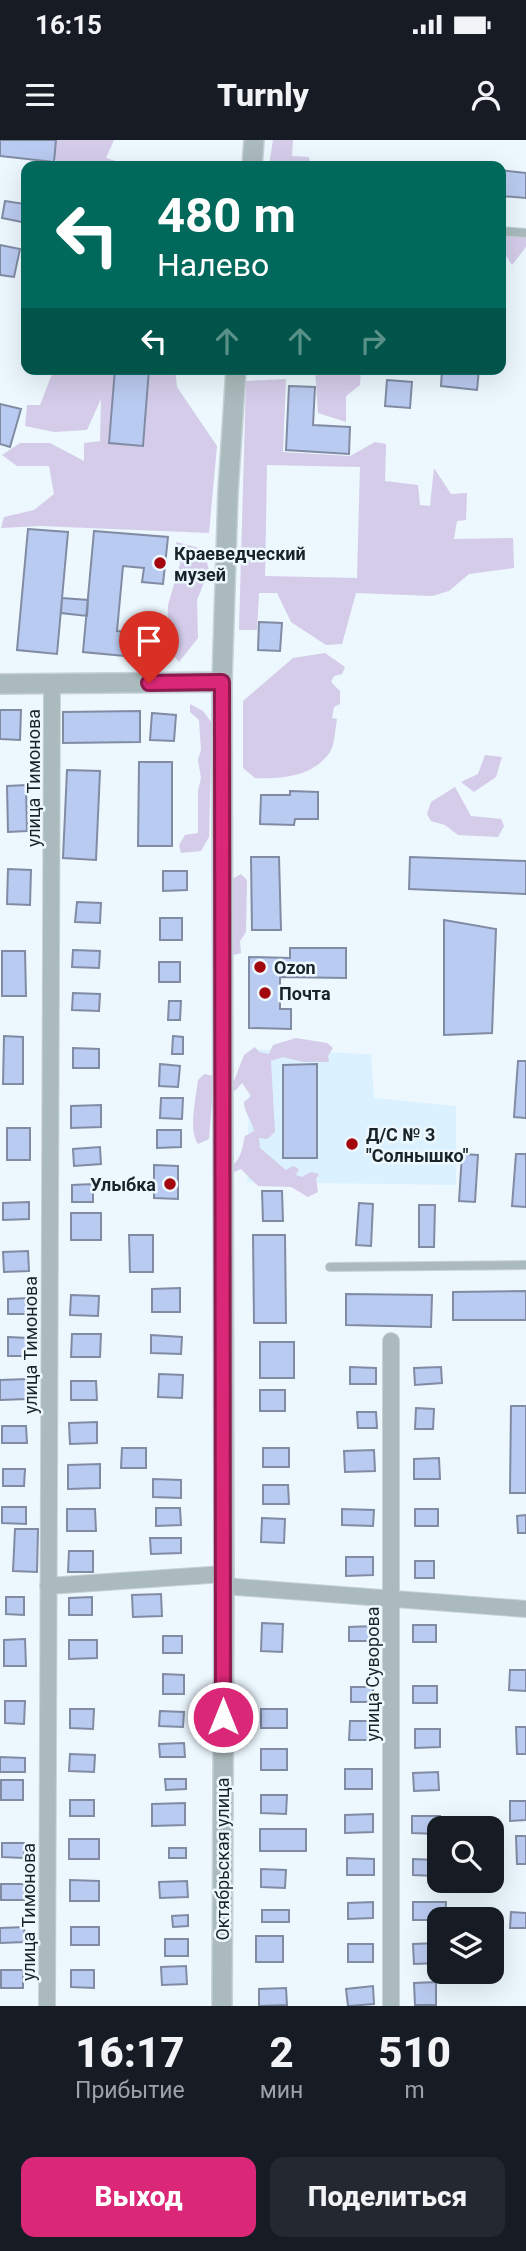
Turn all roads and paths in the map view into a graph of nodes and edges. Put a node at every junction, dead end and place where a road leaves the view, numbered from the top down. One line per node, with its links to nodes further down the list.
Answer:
1 (254, 140): 2 (street)
2 (252, 161)
3 (506, 231): 4 (lane)
4 (526, 233)
5 (236, 375): 6 (street, Октябрьская улица)
6 (222, 682): 8 (street); 12 (street, Октябрьская улица)
7 (0, 684): 8 (street)
8 (52, 684): 13 (street, улица Тимонова)
9 (526, 1265): 10 (lane)
10 (330, 1267)
11 (391, 1341): 14 (street, улица Суворова)
12 (224, 1580): 13 (street); 14 (street); 17 (street, Октябрьская улица)
13 (48, 1586): 16 (street, улица Тимонова)
14 (391, 1599): 15 (street); 18 (street, улица Суворова)
15 (526, 1609)
16 (47, 2006)
17 (222, 2006)
18 (391, 2006)

